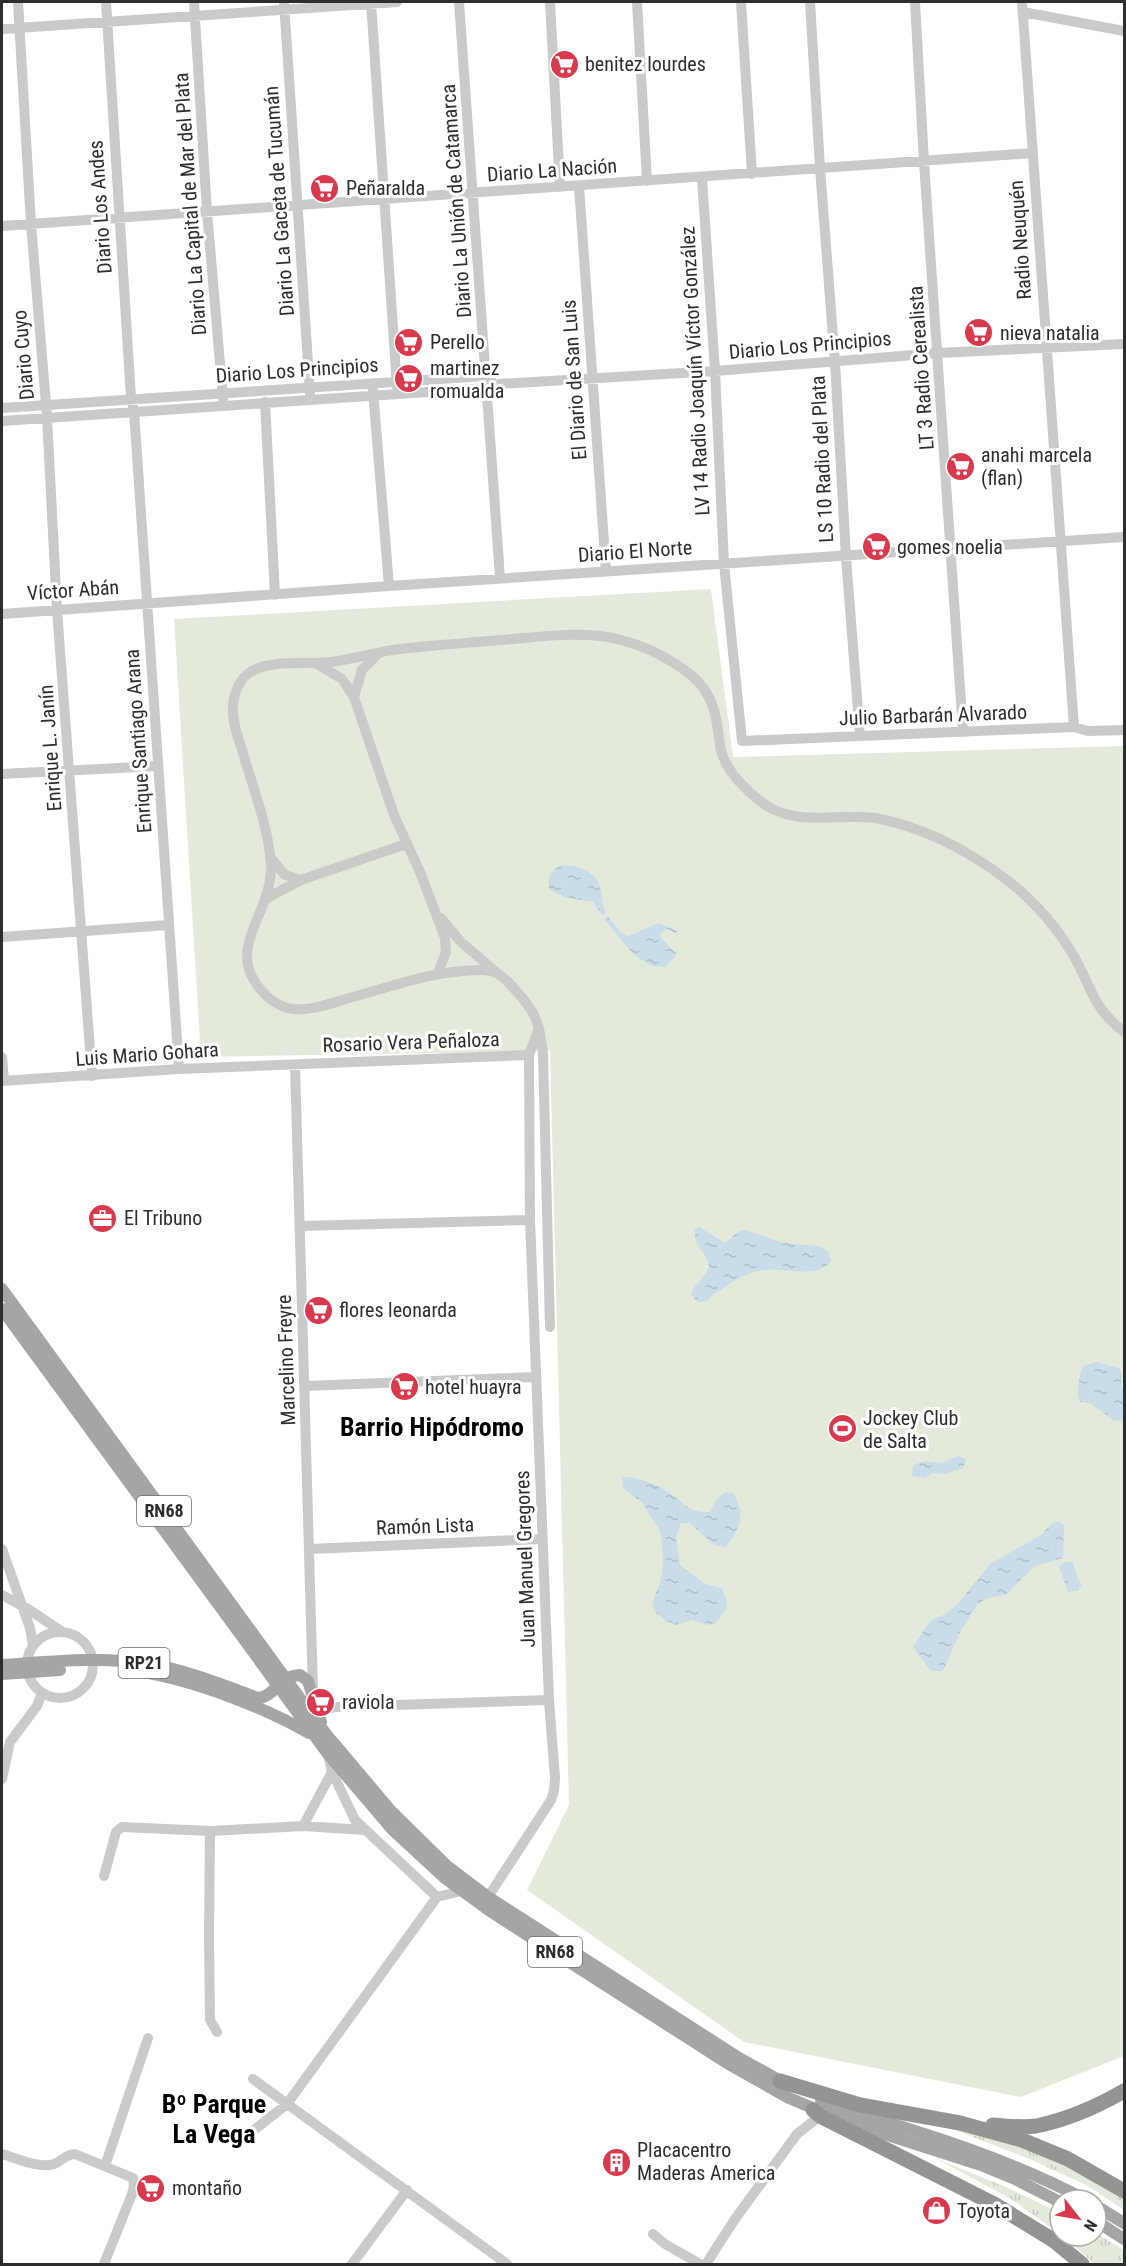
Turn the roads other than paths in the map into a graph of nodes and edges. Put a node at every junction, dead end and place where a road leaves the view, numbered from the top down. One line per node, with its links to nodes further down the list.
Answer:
1 (18, 2): 16 (street, Diario Cuyo)
2 (106, 2): 15 (street, Diario Los Andes)
3 (194, 2): 14 (street, Diario La Capital de Mar del Plata)
4 (371, 2): 5 (street); 12 (street); 28 (street)
5 (397, 2)
6 (459, 2): 27 (street, Diario La Unión de Catamarca)
7 (550, 2): 26 (street)
8 (637, 2): 24 (street)
9 (741, 2): 22 (street)
10 (810, 2): 21 (street, LS 10 Radio del Plata)
11 (915, 2): 20 (street, LT 3 Radio Cerealista)
12 (285, 5): 14 (street); 29 (street, Diario La Gaceta de Tucumán)
13 (1022, 7): 18 (street); 19 (street, Radio Neuquén)
14 (195, 15): 15 (street); 30 (street, Diario La Capital de Mar del Plata)
15 (107, 22): 16 (street); 31 (street, Diario Los Andes)
16 (20, 27): 17 (street); 32 (street, Diario Cuyo)
17 (2, 29)
18 (1125, 31)
19 (1033, 153): 20 (street, Diario La Nación); 35 (street, Radio Neuquén)
20 (924, 162): 21 (street, Diario La Nación); 36 (street, LT 3 Radio Cerealista)
21 (820, 168): 22 (street, Diario La Nación); 37 (street, LS 10 Radio del Plata)
22 (752, 174): 23 (street, Diario La Nación)
23 (702, 178): 24 (street, Diario La Nación); 38 (street, LV 14 Radio Joaquín Víctor González)
24 (647, 181): 25 (street, Diario La Nación)
25 (579, 186): 26 (street, Diario La Nación); 39 (street, El Diario de San Luis)
26 (560, 187): 27 (street, Diario La Nación)
27 (473, 194): 28 (street, Diario La Nación); 41 (street, Diario La Unión de Catamarca)
28 (385, 200): 29 (street, Diario La Nación); 40 (street)
29 (296, 205): 30 (street, Diario La Nación); 44 (street, Diario La Gaceta de Tucumán)
30 (207, 212): 31 (street, Diario La Nación); 43 (street, Diario La Capital de Mar del Plata)
31 (119, 218): 32 (street, Diario La Nación); 46 (street, Diario Los Andes)
32 (31, 224): 33 (street, Diario La Nación); 48 (street, Diario Cuyo)
33 (2, 226)
34 (1125, 344): 35 (street, Diario Los Principios)
35 (1045, 347): 36 (street, Diario Los Principios); 55 (street, Radio Neuquén)
36 (938, 353): 37 (street, Diario Los Principios); 56 (street, LT 3 Radio Cerealista)
37 (835, 362): 38 (street, Diario Los Principios); 57 (street, LS 10 Radio del Plata)
38 (715, 371): 39 (street, Diario Los Principios); 58 (street, LV 14 Radio Joaquín Víctor González)
39 (592, 379): 41 (street, Diario Los Principios); 59 (street, El Diario de San Luis)
40 (396, 381): 41 (street, Diario Los Principios); 42 (street, Diario Los Principios); 45 (street)
41 (487, 382): 45 (street, Diario Los Principios); 60 (street, Diario La Unión de Catamarca)
42 (373, 389): 44 (street, Diario Los Principios); 45 (street, Diario Los Principios); 61 (street)
43 (222, 393): 44 (street, Diario Los Principios); 46 (street, Diario Los Principios); 49 (street, Diario La Capital de Mar del Plata)
44 (310, 393): 47 (street, Diario Los Principios)
45 (398, 393)
46 (131, 398): 48 (street, Diario Los Principios); 51 (street, Diario Los Andes)
47 (266, 402): 49 (street, Diario Los Principios); 62 (street)
48 (45, 405): 50 (street, Diario Los Principios); 52 (street, Diario Cuyo)
49 (224, 405): 51 (street, Diario Los Principios)
50 (2, 408)
51 (134, 411): 52 (street, Diario Los Principios); 63 (street, Enrique Santiago Arana)
52 (47, 417): 53 (street, Diario Los Principios); 64 (street, Enrique L. Janín)
53 (2, 421)
54 (1125, 537): 55 (street, Diario El Norte)
55 (1060, 542): 56 (street, Diario El Norte); 69 (street, Radio Neuquén)
56 (951, 550): 57 (street, Diario El Norte); 71 (street, LT 3 Radio Cerealista)
57 (846, 557): 58 (street, Diario El Norte); 72 (street, LS 10 Radio del Plata)
58 (724, 564): 59 (street, Diario El Norte); 73 (street, LV 14 Radio Joaquín Víctor González)
59 (606, 571): 60 (street, Diario El Norte)
60 (500, 578): 61 (street, Diario El Norte)
61 (389, 585): 62 (street, Diario El Norte)
62 (275, 595): 63 (street, Diario El Norte)
63 (148, 603): 64 (street, Víctor Abán); 74 (street, Enrique Santiago Arana)
64 (57, 610): 65 (street, Víctor Abán); 75 (street, Enrique L. Janín)
65 (2, 614)
66 (378, 654): 67 (street); 68 (street); 88 (street)
67 (317, 664): 68 (street); 78 (street)
68 (354, 697): 77 (street)
69 (1074, 727): 70 (street, Julio Barbarán Alvarado); 71 (street, Julio Barbarán Alvarado)
70 (1125, 730)
71 (963, 732): 72 (street, Julio Barbarán Alvarado)
72 (860, 736): 73 (street, Julio Barbarán Alvarado)
73 (742, 741)
74 (157, 766): 75 (street); 82 (street, Enrique Santiago Arana)
75 (71, 770): 76 (street); 83 (street, Enrique L. Janín)
76 (2, 774)
77 (406, 844): 79 (street); 81 (street)
78 (270, 857): 79 (street); 80 (street)
79 (301, 880): 80 (street)
80 (265, 899): 86 (street)
81 (435, 911): 85 (street); 86 (street)
82 (168, 925): 83 (street); 92 (street, Enrique Santiago Arana)
83 (80, 933): 84 (street); 93 (street, Enrique L. Janín)
84 (2, 938)
85 (496, 972): 86 (street); 87 (street)
86 (438, 973)
87 (540, 1025): 89 (street, Juan Manuel Gregores); 99 (street)
88 (1125, 1032)
89 (529, 1056): 91 (street, Rosario Vera Peñaloza); 95 (street, Juan Manuel Gregores)
90 (2, 1057): 94 (street)
91 (295, 1065): 92 (street, Luis Mario Gohara); 96 (street, Marcelino Freyre)
92 (179, 1069): 93 (street, Luis Mario Gohara)
93 (92, 1076): 94 (street, Luis Mario Gohara)
94 (2, 1081)
95 (530, 1220): 96 (street); 100 (street, Juan Manuel Gregores)
96 (300, 1226): 101 (street, Marcelino Freyre)
97 (2, 1288): 114 (main road, RN68)
98 (2, 1309): 114 (main road, RN68)
99 (550, 1327)
100 (535, 1377): 101 (street); 102 (street, Juan Manuel Gregores)
101 (305, 1386): 104 (street, Marcelino Freyre)
102 (542, 1539): 104 (street, Ramón Lista); 117 (street, Juan Manuel Gregores)
103 (2, 1549): 106 (street)
104 (310, 1549): 109 (street, Marcelino Freyre)
105 (2, 1596): 106 (street)
106 (23, 1607): 107 (street); 108 (street)
107 (61, 1631): 108 (street); 111 (street)
108 (33, 1646): 112 (street)
109 (312, 1654): 114 (street); 116 (street, Marcelino Freyre)
110 (2, 1665): 112 (main road, RP21)
111 (94, 1665): 112 (main road, RP21); 114 (main road, RP21); 115 (street); 119 (main road, RP21)
112 (27, 1668): 113 (main road, RP21); 115 (street)
113 (2, 1674)
114 (284, 1680): 116 (main road); 119 (main road); 120 (main road, RN68)
115 (42, 1693): 121 (street)
116 (314, 1695): 118 (main road)
117 (549, 1700): 118 (street); 131 (street, Juan Manuel Gregores)
118 (317, 1711): 120 (main road)
119 (289, 1721): 120 (main road, RP21)
120 (319, 1734): 122 (main road, RN68); 131 (main road, RN68)
121 (6, 1741): 124 (street)
122 (328, 1754): 123 (street); 129 (main road, RN68)
123 (332, 1772): 125 (street); 126 (street)
124 (2, 1779)
125 (303, 1826): 126 (street); 127 (street)
126 (364, 1830): 130 (street)
127 (210, 1831): 128 (street); 132 (street)
128 (104, 1876)
129 (461, 1891): 130 (street); 138 (main road, RN68)
130 (437, 1897): 137 (street)
131 (488, 1897): 135 (main road, RN68)
132 (217, 2032)
133 (148, 2038): 142 (street)
134 (253, 2079): 137 (street)
135 (780, 2081): 139 (highway, RN68); 143 (main road, RN68)
136 (1125, 2091): 139 (highway)
137 (287, 2104): 140 (street); 144 (street)
138 (817, 2113): 146 (main road, RN68); 156 (street); 157 (highway, RN68)
139 (960, 2123): 145 (highway, RN68)
140 (254, 2130)
141 (2, 2154): 142 (street)
142 (105, 2166): 152 (street)
143 (1061, 2188)
144 (407, 2190): 153 (street); 154 (street)
145 (1125, 2191)
146 (1048, 2196)
147 (1108, 2213): 148 (main road)
148 (1125, 2223)
149 (1108, 2228): 151 (main road)
150 (652, 2234): 155 (street)
151 (1125, 2239)
152 (104, 2265)
153 (352, 2265)
154 (507, 2265)
155 (700, 2265)
156 (706, 2265)
157 (1082, 2265)

